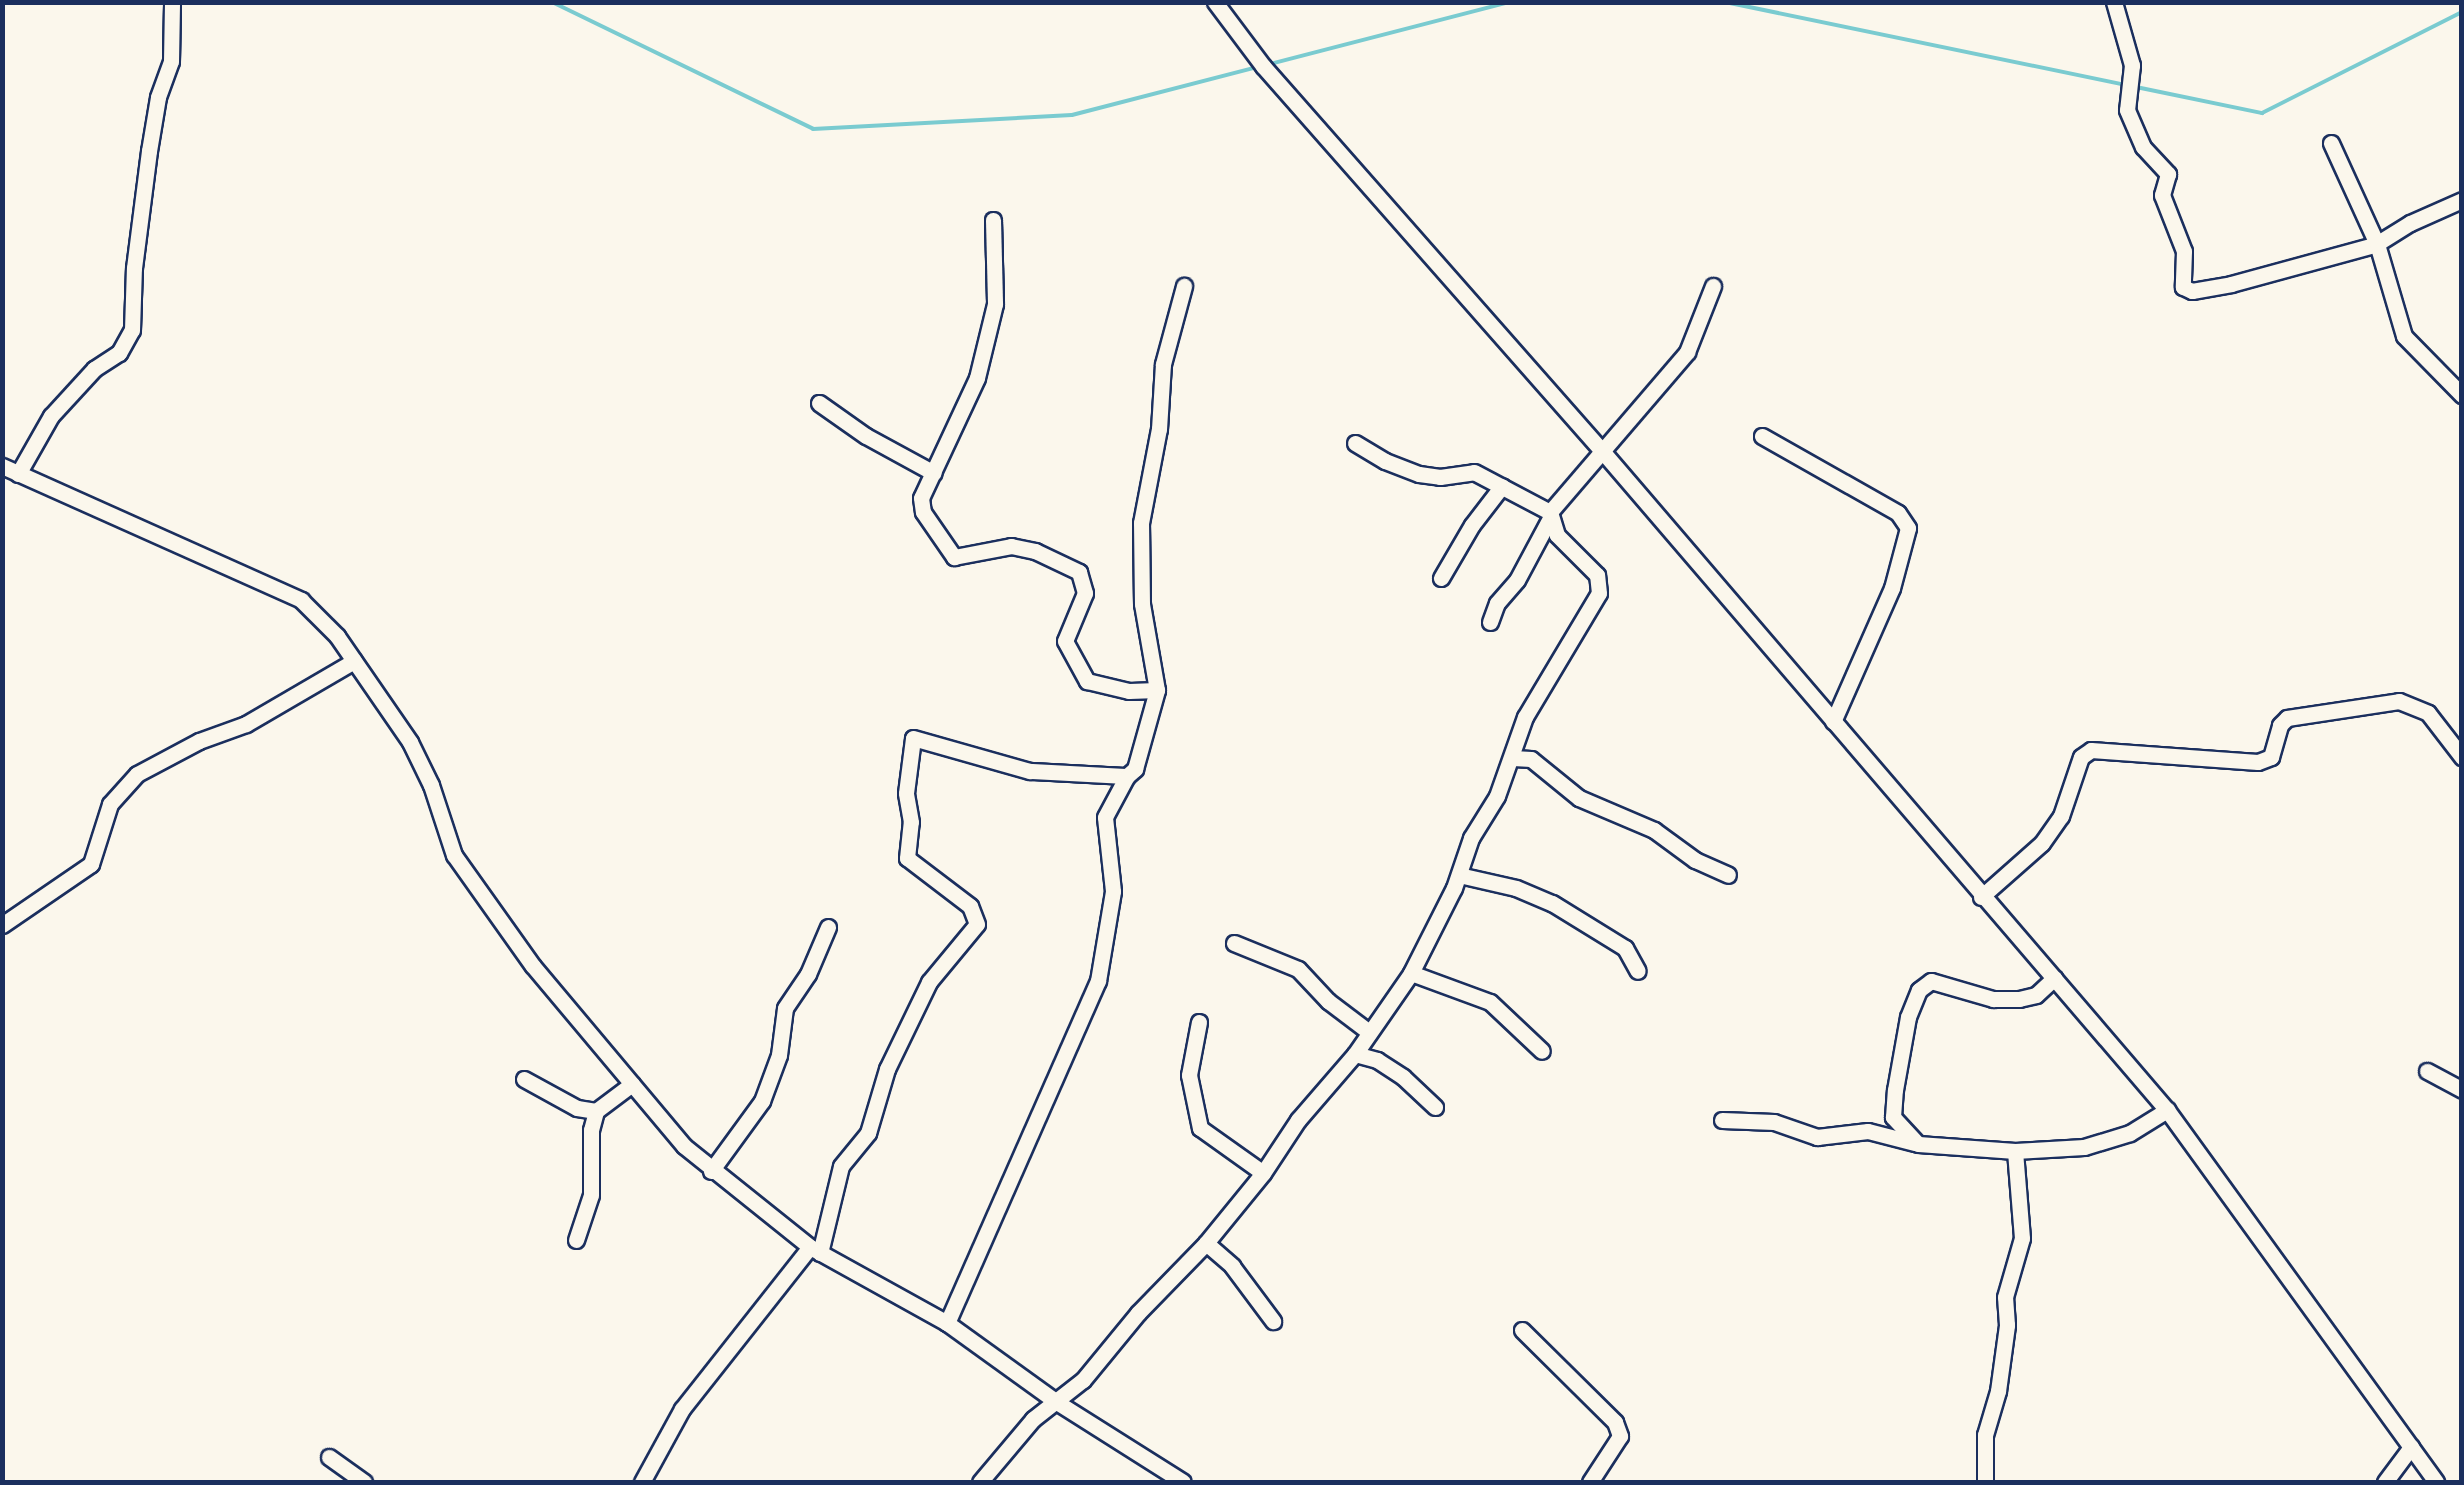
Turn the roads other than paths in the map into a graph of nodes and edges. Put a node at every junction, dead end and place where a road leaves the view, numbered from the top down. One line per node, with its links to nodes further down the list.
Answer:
1 (172, 2): 17 (street)
2 (1215, 2): 14 (street)
3 (2114, 2): 7 (street)
4 (2331, 143): 7 (street)
5 (2462, 200): 7 (street)
6 (993, 220): 16 (street)
7 (2377, 244): 10 (street)
8 (1184, 286): 23 (street)
9 (1713, 286): 14 (street)
10 (2462, 395)
11 (819, 403): 16 (street)
12 (1762, 436): 24 (street)
13 (1355, 443): 18 (street)
14 (1603, 452): 19 (street); 24 (street)
15 (2, 466): 17 (street)
16 (934, 473): 23 (street)
17 (18, 474): 22 (street)
18 (1502, 486): 19 (street); 20 (street)
19 (1550, 516): 21 (street); 26 (street)
20 (1441, 578)
21 (1490, 622)
22 (354, 661): 31 (street); 43 (street)
23 (1157, 690): 27 (street)
24 (1833, 722): 30 (street)
25 (2462, 757): 30 (street)
26 (1513, 758): 28 (street); 29 (street)
27 (1127, 776): 55 (street); 57 (street)
28 (1459, 874): 34 (street); 35 (street)
29 (1728, 875)
30 (1981, 897): 36 (street)
31 (2, 924)
32 (828, 927): 51 (street)
33 (1234, 943): 38 (street)
34 (1638, 971)
35 (1410, 973): 38 (street); 39 (street)
36 (2054, 978): 46 (street); 49 (street)
37 (1199, 1022): 52 (street)
38 (1369, 1032): 40 (street)
39 (1542, 1051)
40 (1356, 1054): 45 (street); 52 (street)
41 (2427, 1072): 44 (street)
42 (524, 1079): 47 (street)
43 (632, 1084): 47 (street); 51 (street)
44 (2462, 1090)
45 (1435, 1107)
46 (2167, 1110): 50 (street); 60 (street)
47 (596, 1111): 53 (street)
48 (1722, 1120): 49 (street)
49 (1918, 1144): 50 (street)
50 (2015, 1151): 67 (street)
51 (711, 1171): 55 (street)
52 (1263, 1174): 54 (street)
53 (576, 1240)
54 (1206, 1243): 56 (street); 59 (street)
55 (815, 1250): 57 (street); 63 (street)
56 (1273, 1321)
57 (946, 1322): 59 (street)
58 (1522, 1330): 66 (street)
59 (1055, 1400): 64 (street); 65 (street)
60 (2411, 1447): 68 (street); 69 (street)
61 (329, 1458): 62 (street)
62 (364, 1482)
63 (642, 1482)
64 (980, 1482)
65 (1183, 1482)
66 (1590, 1482)
67 (1985, 1482)
68 (2385, 1482)
69 (2436, 1482)

